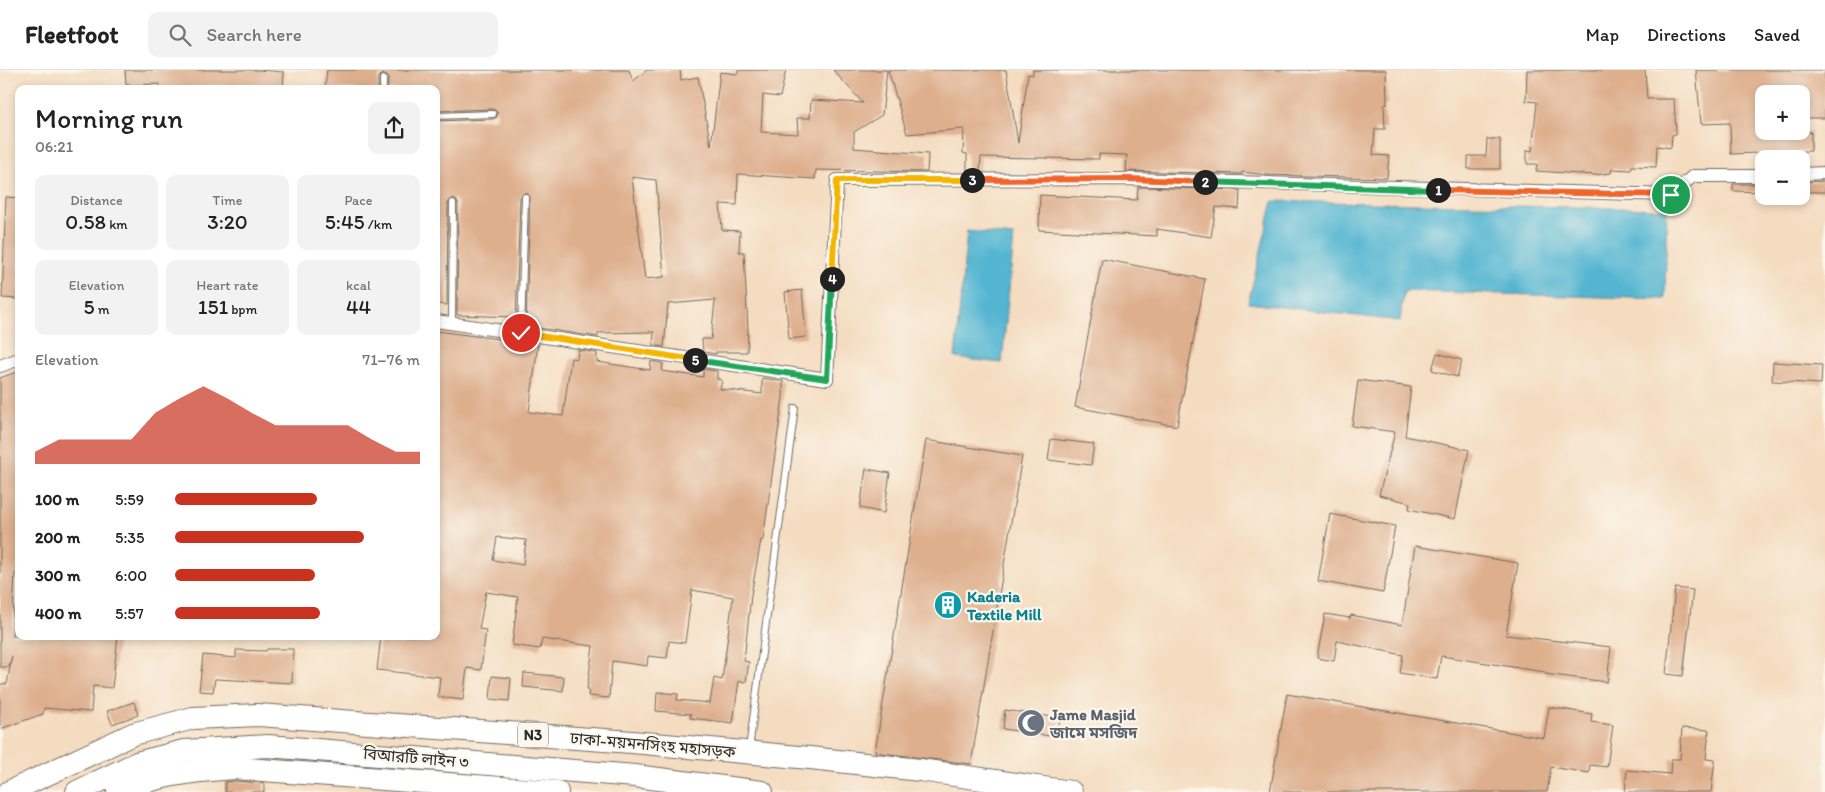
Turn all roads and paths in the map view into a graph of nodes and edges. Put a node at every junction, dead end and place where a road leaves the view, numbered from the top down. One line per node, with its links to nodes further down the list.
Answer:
1 (383, 79): 2 (lane)
2 (383, 85)
3 (493, 114): 4 (lane)
4 (440, 116)
5 (1825, 173): 6 (street)
6 (1810, 174)
7 (1755, 176): 12 (street)
8 (524, 197): 12 (lane)
9 (453, 203): 11 (lane)
10 (440, 322): 11 (street)
11 (452, 323): 12 (street)
12 (521, 333)
13 (15, 360): 14 (street)
14 (0, 366)
15 (795, 408): 16 (lane)
16 (748, 752): 17 (highway, ঢাকা-ময়মনসিংহ মহাসড়ক / N3); 22 (highway, ঢাকা-ময়মনসিংহ মহাসড়ক / N3)
17 (9, 792)
18 (77, 792): 21 (highway, বিআরটি লাইন ৩)
19 (118, 792): 20 (highway)
20 (557, 792)
21 (762, 792)
22 (1071, 792)

